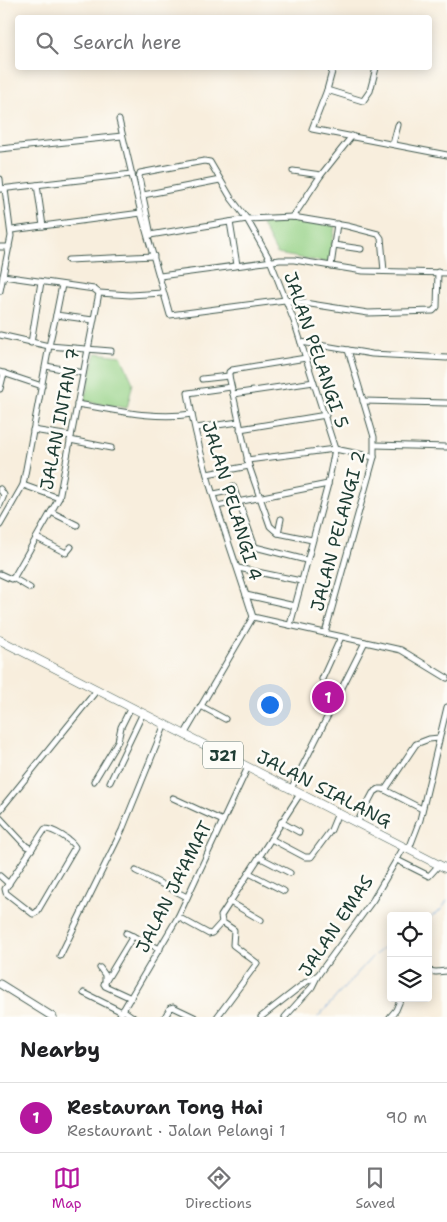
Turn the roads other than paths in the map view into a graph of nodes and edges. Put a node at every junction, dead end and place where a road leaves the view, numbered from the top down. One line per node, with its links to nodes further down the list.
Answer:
1 (332, 70): 3 (street)
2 (375, 70): 3 (street)
3 (327, 90): 7 (street)
4 (119, 120): 6 (street)
5 (398, 125): 8 (street)
6 (122, 136): 9 (street); 12 (street)
7 (352, 136): 8 (street); 13 (street)
8 (393, 144): 10 (street)
9 (0, 149)
10 (447, 155)
11 (293, 171): 13 (street)
12 (132, 174): 16 (street); 19 (street)
13 (321, 175): 20 (street)
14 (0, 179): 17 (street)
15 (220, 180): 18 (street); 18 (street, JALAN PELANGI 5); 21 (street, JALAN PELANGI 5)
16 (37, 185): 17 (street); 24 (street)
17 (2, 189): 25 (street)
18 (143, 194): 26 (street)
19 (141, 213): 24 (street); 26 (street)
20 (293, 217): 21 (street); 23 (street)
21 (247, 219): 22 (street); 33 (street, JALAN PELANGI 5)
22 (230, 222): 26 (street); 34 (street)
23 (337, 224): 27 (street); 36 (street)
24 (43, 226): 25 (street)
25 (12, 230): 29 (street)
26 (149, 235): 31 (street)
27 (334, 245): 30 (street); 35 (street)
28 (0, 247): 29 (street)
29 (9, 247): 39 (street)
30 (361, 249)
31 (154, 256): 32 (street); 40 (street)
32 (68, 260)
33 (270, 260): 34 (street); 35 (street); 46 (street, JALAN PELANGI 5)
34 (237, 265): 40 (street)
35 (331, 266): 36 (street)
36 (384, 271): 37 (street)
37 (438, 272): 38 (street); 46 (street)
38 (447, 273)
39 (3, 276): 41 (street); 43 (street)
40 (160, 276): 45 (street)
41 (41, 282): 42 (street); 51 (street)
42 (62, 285): 44 (street); 47 (street)
43 (0, 290)
44 (99, 293): 45 (street); 48 (street, JALAN INTAN 7)
45 (163, 293): 46 (street)
46 (286, 300): 50 (street, JALAN PELANGI 5)
47 (56, 315): 48 (street); 52 (street)
48 (93, 320): 53 (street, JALAN INTAN 7)
49 (0, 335): 51 (street)
50 (301, 342): 54 (street); 56 (street, JALAN PELANGI 5)
51 (31, 343): 52 (street)
52 (49, 346): 53 (street); 58 (street)
53 (87, 349): 55 (street); 59 (street, JALAN INTAN 7)
54 (348, 350): 57 (street); 68 (street, JALAN PELANGI 2)
55 (111, 351)
56 (306, 358): 61 (street); 63 (street, JALAN PELANGI 5)
57 (447, 358)
58 (46, 366): 59 (street); 64 (street)
59 (83, 372): 70 (street, JALAN INTAN 7)
60 (2, 373): 64 (street); 66 (street)
61 (229, 376): 62 (street); 65 (street)
62 (202, 379)
63 (314, 382): 67 (street); 72 (street, JALAN PELANGI 5)
64 (42, 386): 76 (street)
65 (231, 387): 67 (street); 71 (street, JALAN PELANGI 4)
66 (0, 389)
67 (233, 394): 73 (street)
68 (363, 401): 69 (street); 78 (street, JALAN PELANGI 2)
69 (447, 403)
70 (77, 404): 71 (street); 77 (street, JALAN INTAN 7)
71 (192, 414): 74 (street, JALAN PELANGI 4)
72 (326, 415): 75 (street); 81 (street, JALAN PELANGI 5)
73 (239, 422): 74 (street); 75 (street)
74 (196, 428): 84 (street, JALAN PELANGI 4)
75 (240, 429): 83 (street)
76 (33, 430): 77 (street); 86 (street)
77 (71, 438): 80 (street); 90 (street, JALAN INTAN 7)
78 (375, 445): 79 (street); 82 (street, JALAN PELANGI 2)
79 (447, 447)
80 (111, 448)
81 (336, 449): 82 (street); 83 (street); 85 (street, JALAN PELANGI 5)
82 (374, 457): 112 (street, JALAN PELANGI 2)
83 (248, 463): 84 (street); 89 (street)
84 (207, 474): 88 (street, JALAN PELANGI 4)
85 (328, 484): 89 (street); 100 (street, JALAN PELANGI 5)
86 (22, 485): 90 (street); 96 (street)
87 (0, 489): 92 (street)
88 (214, 494): 91 (street); 93 (street, JALAN PELANGI 4)
89 (259, 497): 91 (street); 98 (street)
90 (59, 498): 94 (street, JALAN INTAN 7)
91 (238, 501): 93 (street); 102 (street)
92 (0, 505)
93 (217, 506): 103 (street, JALAN PELANGI 4)
94 (51, 512): 97 (street); 99 (street, JALAN INTAN 7)
95 (281, 520): 98 (street)
96 (0, 524)
97 (77, 525)
98 (278, 533): 100 (street)
99 (37, 538): 101 (street); 105 (street, JALAN INTAN 7)
100 (312, 540): 102 (street, JALAN PELANGI 5)
101 (71, 547)
102 (306, 560): 106 (street, JALAN PELANGI 5)
103 (238, 568): 106 (street); 108 (street, JALAN PELANGI 4)
104 (0, 574): 105 (street)
105 (14, 578): 107 (street)
106 (301, 581): 109 (street, JALAN PELANGI 5)
107 (30, 588)
108 (246, 595): 109 (street); 110 (street, JALAN PELANGI 4)
109 (295, 606): 111 (street, JALAN PELANGI 5)
110 (253, 617): 111 (street); 119 (street)
111 (290, 625): 112 (street)
112 (325, 633): 113 (street)
113 (342, 637): 115 (street); 117 (street)
114 (0, 640): 118 (main road, JALAN SIALANG / J21)
115 (365, 642): 116 (street); 133 (street)
116 (447, 678)
117 (322, 679)
118 (97, 690): 121 (main road, JALAN SIALANG / J21); 138 (street)
119 (201, 706): 123 (street); 125 (street)
120 (447, 706): 126 (street, JALAN EMAS)
121 (131, 708): 122 (main road, JALAN SIALANG / J21); 128 (street)
122 (143, 714): 124 (main road, JALAN SIALANG / J21); 129 (street)
123 (225, 719)
124 (165, 724): 125 (main road, JALAN SIALANG / J21); 165 (street)
125 (184, 735): 130 (main road, JALAN SIALANG / J21)
126 (439, 740): 127 (street); 134 (street); 137 (street, JALAN EMAS)
127 (447, 741)
128 (105, 763): 129 (street); 131 (street)
129 (117, 767): 132 (street)
130 (248, 767): 133 (main road, JALAN SIALANG / J21); 141 (street, JALAN JA'AMAT)
131 (94, 781)
132 (110, 782)
133 (291, 789): 135 (main road, JALAN SIALANG / J21)
134 (385, 790): 137 (street); 143 (street)
135 (300, 794): 139 (main road, JALAN SIALANG / J21); 142 (street)
136 (173, 798): 141 (street)
137 (422, 809): 146 (street, JALAN EMAS)
138 (0, 810)
139 (338, 814): 143 (main road, JALAN SIALANG / J21); 145 (street)
140 (0, 818): 147 (street)
141 (222, 821): 157 (street, JALAN JA'AMAT)
142 (281, 822): 144 (street); 145 (street)
143 (357, 823): 146 (main road, JALAN SIALANG / J21)
144 (299, 832)
145 (271, 839): 148 (street)
146 (406, 848): 149 (street, JALAN EMAS); 150 (main road, JALAN SIALANG / J21)
147 (32, 849): 155 (street); 155 (street)
148 (259, 857): 152 (street); 153 (street)
149 (397, 860): 150 (street); 169 (street, JALAN EMAS)
150 (443, 867)
151 (136, 870): 157 (street)
152 (249, 873): 156 (street); 158 (street)
153 (290, 873)
154 (0, 876): 155 (street)
155 (9, 884)
156 (284, 891)
157 (187, 897): 159 (street, JALAN JA'AMAT)
158 (230, 902): 160 (street); 161 (street)
159 (178, 916): 161 (street); 164 (street, JALAN JA'AMAT)
160 (262, 920)
161 (222, 922): 180 (street)
162 (126, 933): 163 (street)
163 (133, 936): 164 (street); 171 (street)
164 (160, 949): 173 (street, JALAN JA'AMAT)
165 (60, 956)
166 (100, 968): 171 (street)
167 (447, 971): 168 (street)
168 (432, 972)
169 (318, 975): 181 (street); 182 (street, JALAN EMAS)
170 (0, 984): 176 (main road)
171 (104, 984): 173 (street)
172 (84, 993): 175 (street)
173 (130, 998): 175 (street, JALAN JA'AMAT)
174 (399, 1002): 183 (street)
175 (121, 1013): 177 (street)
176 (53, 1017)
177 (134, 1017)
178 (165, 1017): 179 (street)
179 (194, 1017)
180 (217, 1017)
181 (261, 1017)
182 (285, 1017)
183 (390, 1017)

